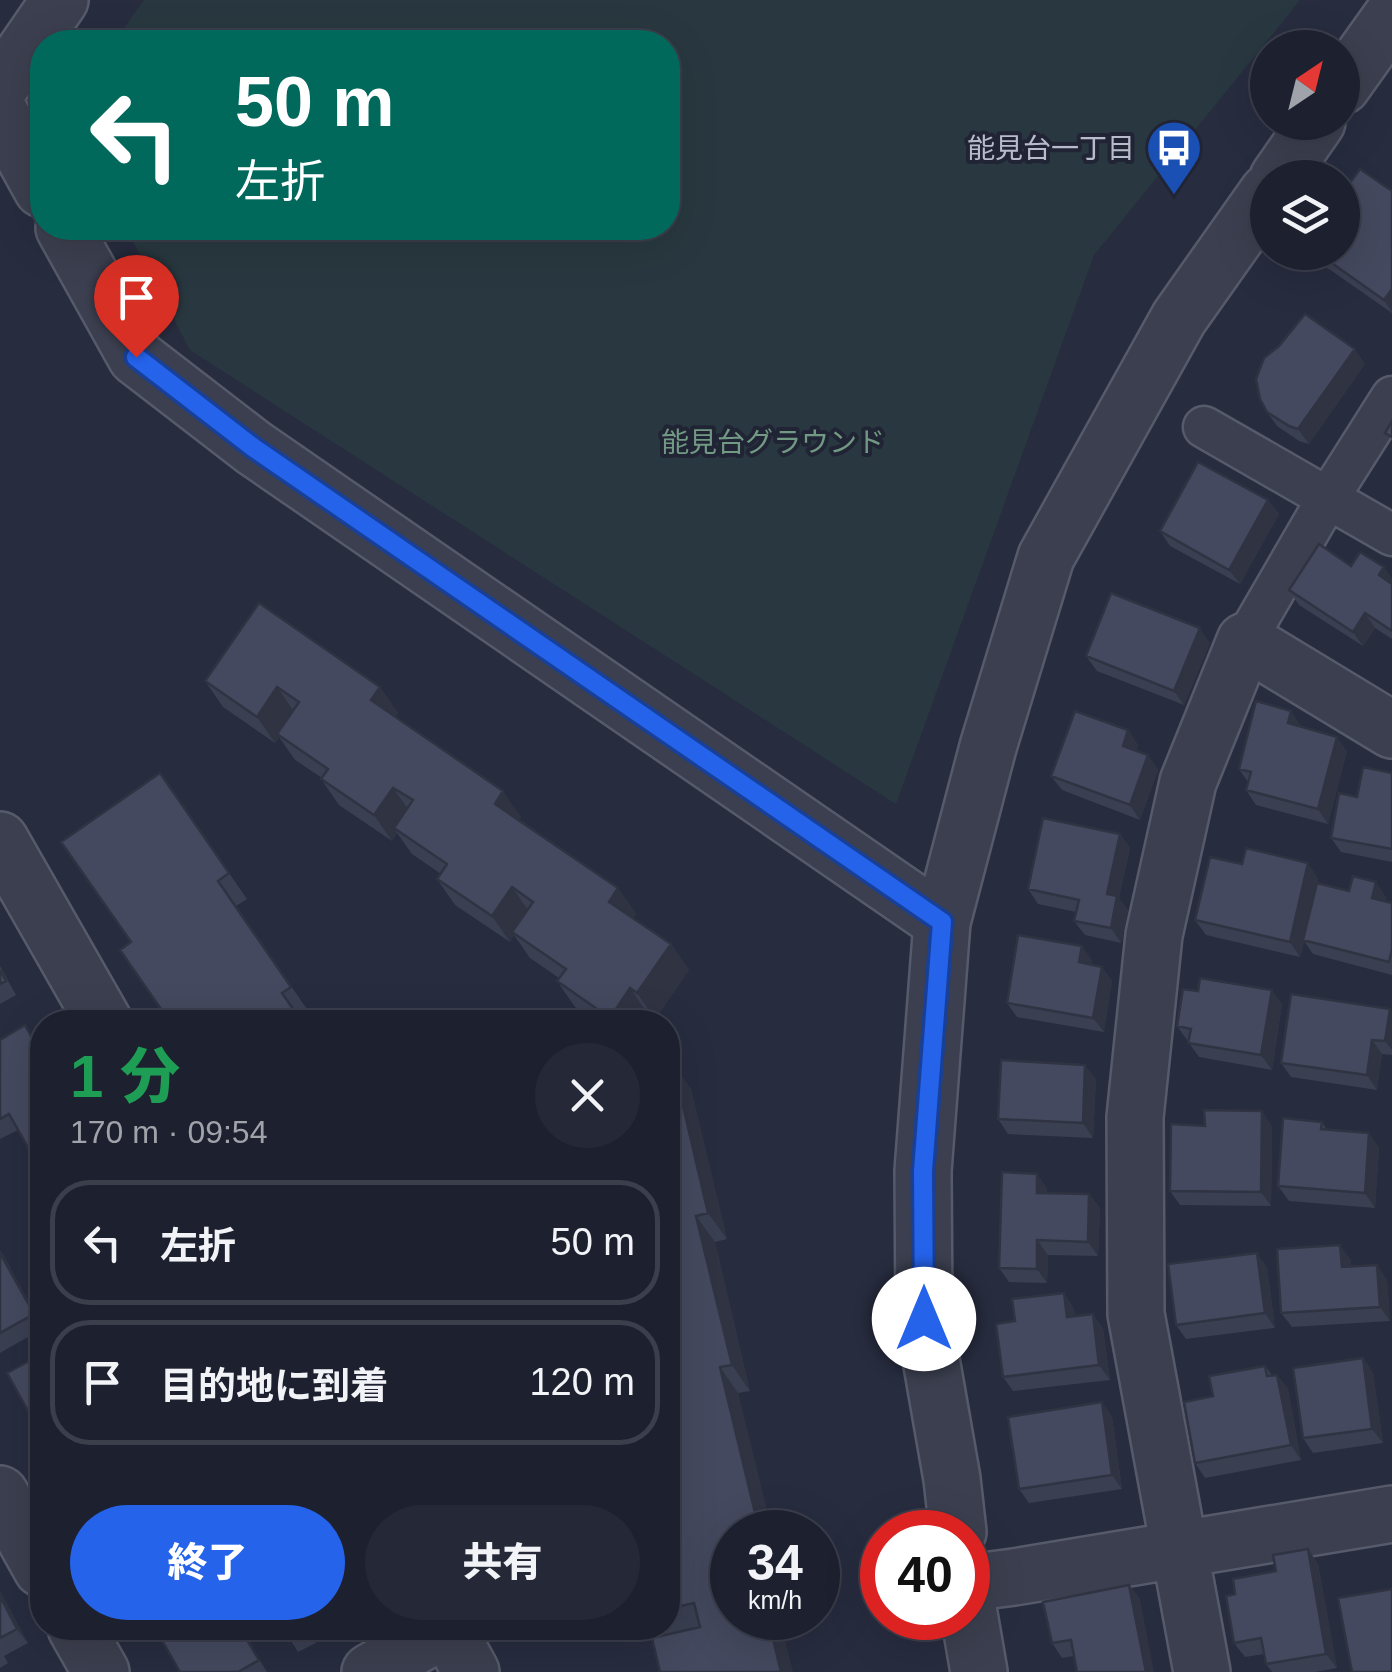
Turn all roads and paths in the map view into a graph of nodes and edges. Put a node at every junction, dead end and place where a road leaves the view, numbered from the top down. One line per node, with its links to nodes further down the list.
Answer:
1 (60, 0): 3 (street)
2 (1392, 16): 5 (street)
3 (40, 30)
4 (30, 44): 6 (street)
5 (1360, 61)
6 (0, 88)
7 (0, 113): 8 (street)
8 (30, 167)
9 (1250, 217): 18 (street)
10 (71, 240): 18 (street)
11 (1392, 397): 13 (street)
12 (1204, 427): 13 (street)
13 (1328, 498): 14 (street); 15 (street)
14 (1392, 535)
15 (1245, 641): 16 (street); 24 (street)
16 (1392, 730)
17 (2, 849): 19 (street)
18 (942, 922): 21 (street)
19 (97, 1010)
20 (0, 1494): 23 (street)
21 (956, 1510)
22 (1392, 1514): 24 (street)
23 (30, 1548)
24 (1179, 1549): 25 (street); 34 (street)
25 (990, 1581)
26 (83, 1640): 30 (street)
27 (426, 1640): 31 (street)
28 (454, 1640): 32 (street)
29 (974, 1640): 33 (street)
30 (101, 1672)
31 (370, 1672)
32 (472, 1672)
33 (979, 1672)
34 (1202, 1672)

